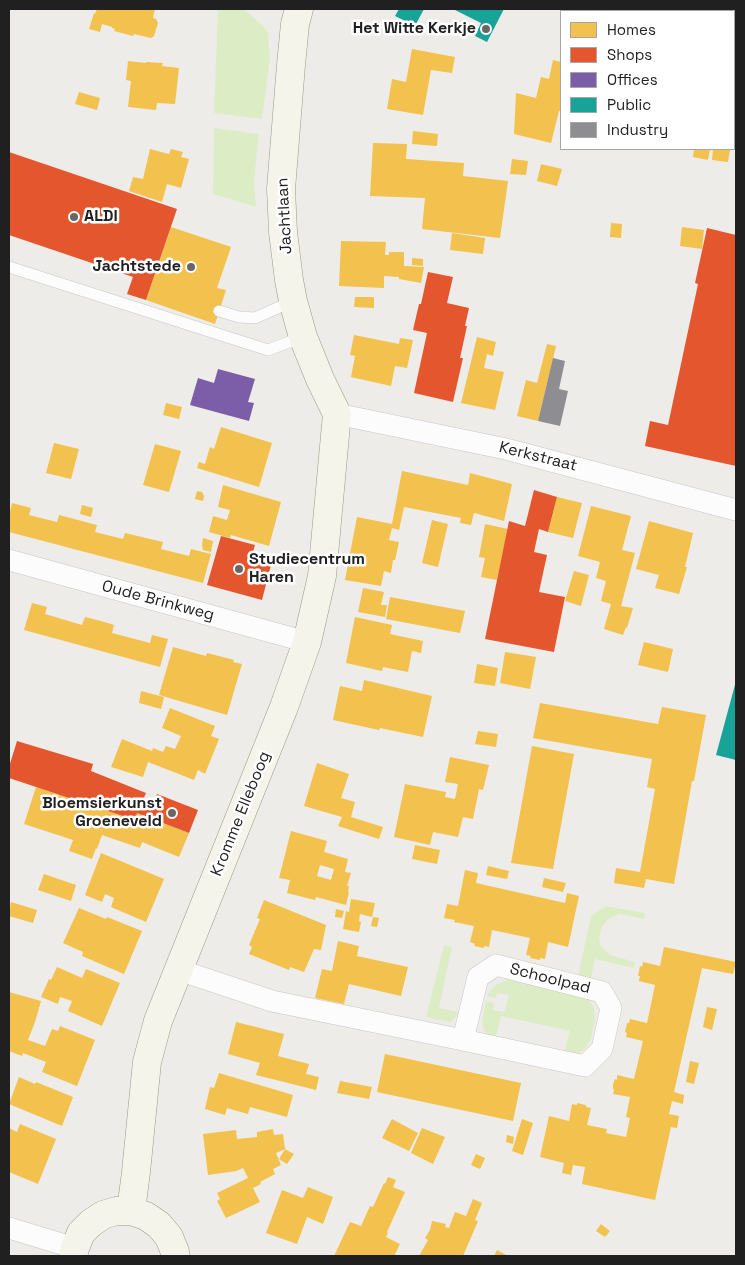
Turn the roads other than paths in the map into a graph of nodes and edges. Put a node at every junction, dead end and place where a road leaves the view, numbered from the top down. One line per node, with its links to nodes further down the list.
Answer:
1 (299, 9): 3 (street, Jachtlaan)
2 (9, 266): 5 (lane)
3 (293, 301): 4 (lane); 5 (street, Jachtlaan)
4 (219, 311)
5 (303, 337): 6 (street, Jachtlaan)
6 (338, 414): 7 (street, Kerkstraat); 9 (street, Kromme Elleboog)
7 (736, 510)
8 (9, 560): 9 (street, Oude Brinkweg)
9 (307, 642): 10 (street, Kromme Elleboog)
10 (179, 970): 11 (street, Schoolpad); 12 (street, Kromme Elleboog)
11 (462, 1040): 11 (street, Schoolpad)
12 (131, 1211): 14 (street); 15 (street)
13 (9, 1228): 14 (street)
14 (74, 1252)
15 (175, 1256)

